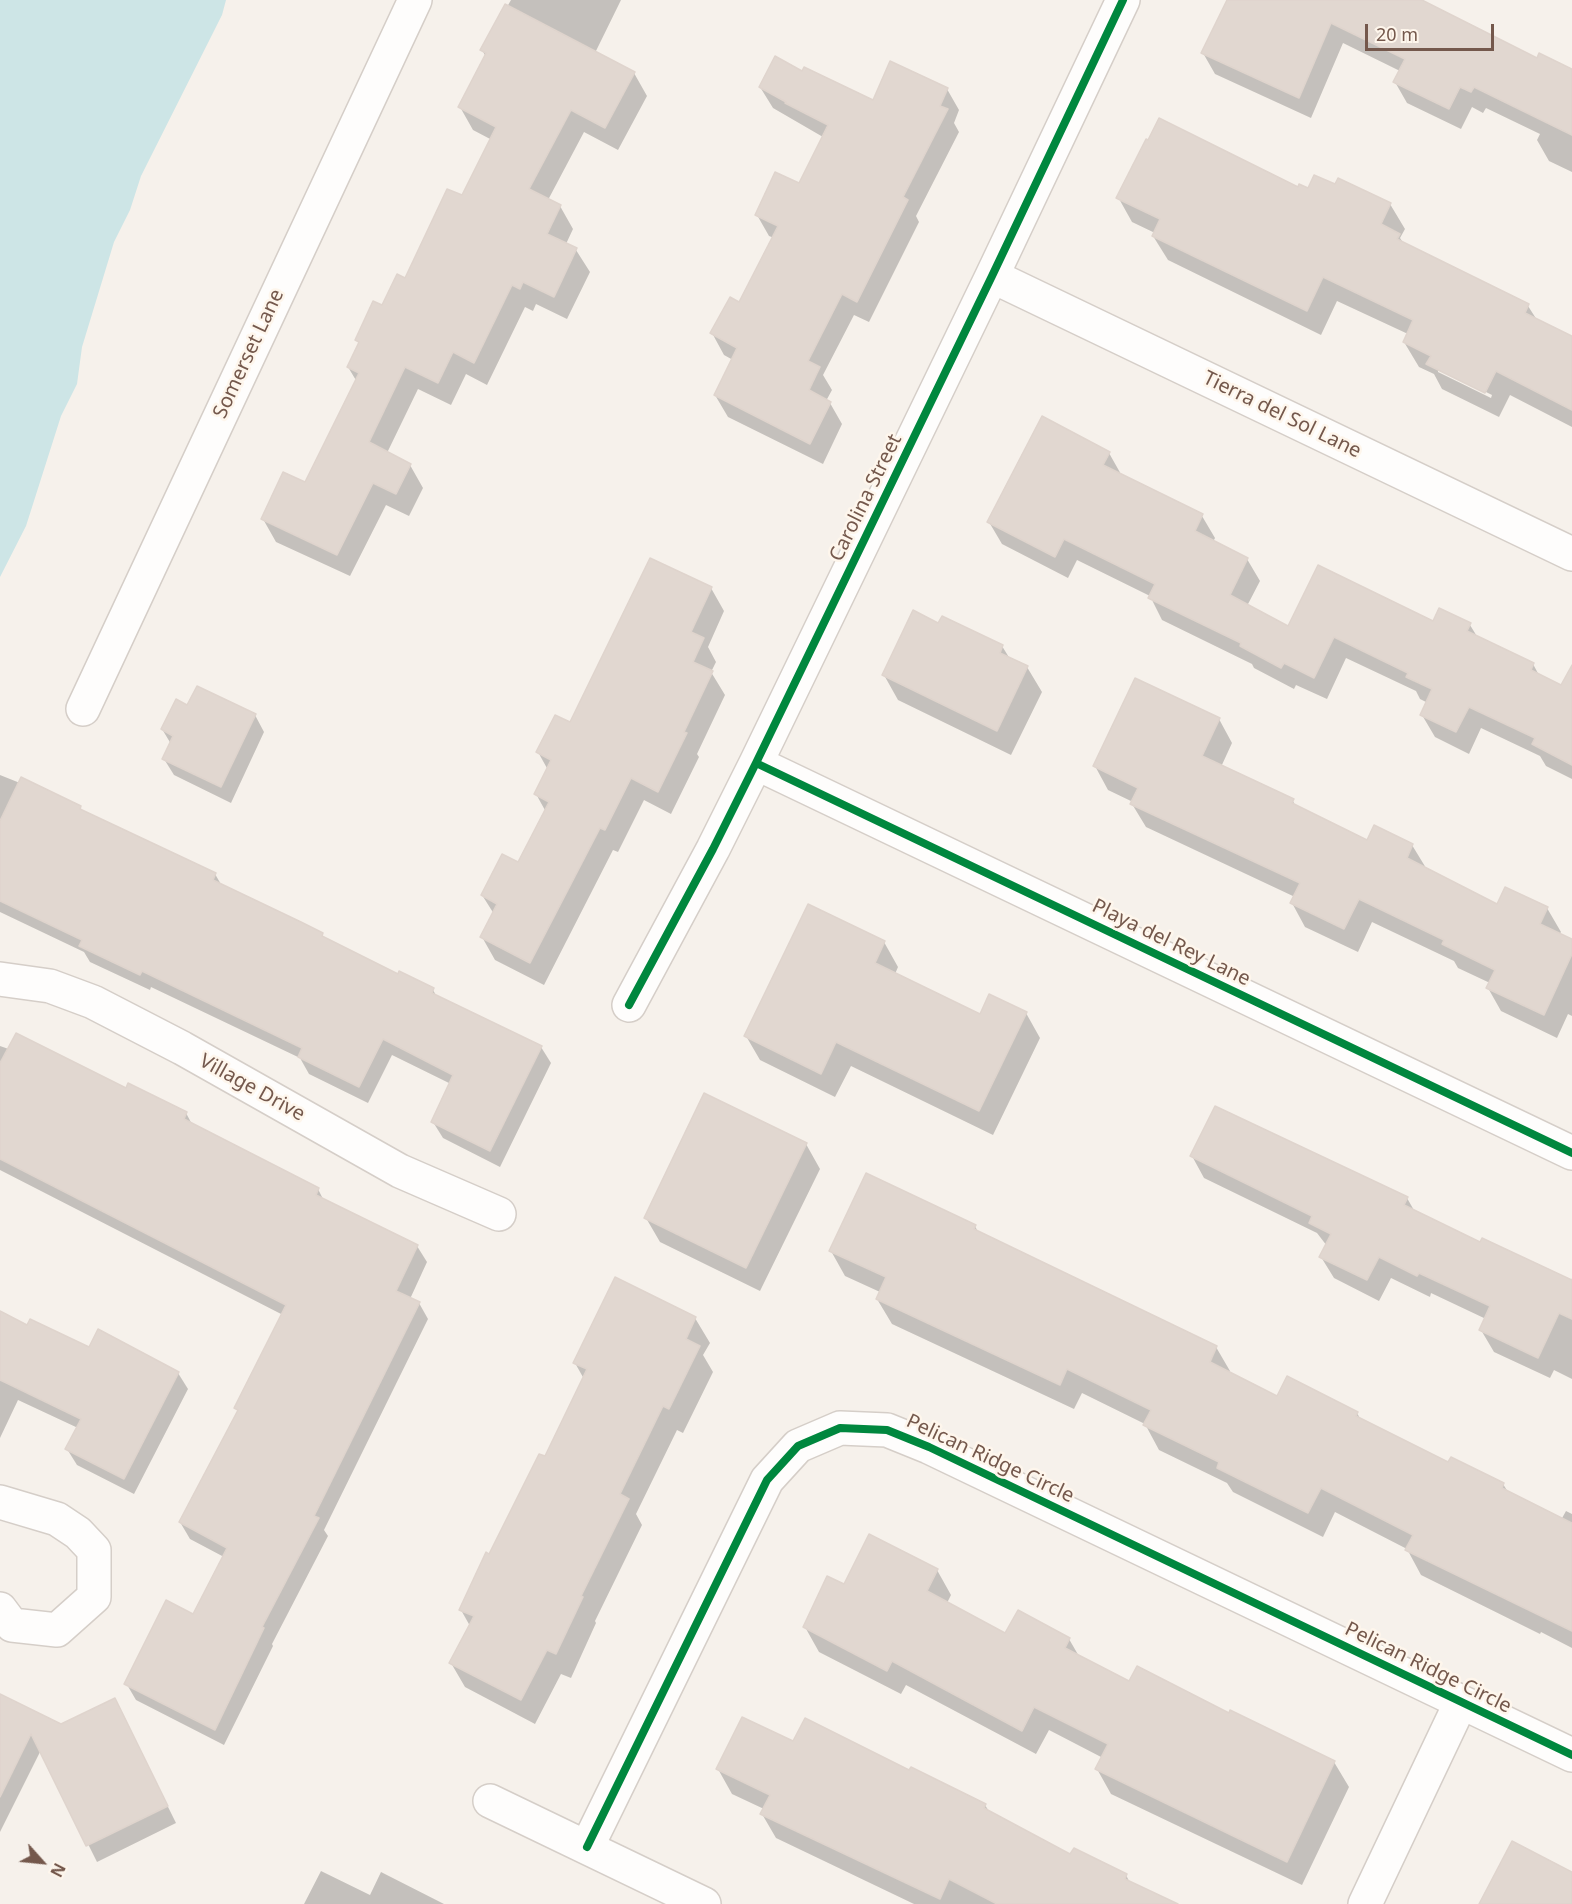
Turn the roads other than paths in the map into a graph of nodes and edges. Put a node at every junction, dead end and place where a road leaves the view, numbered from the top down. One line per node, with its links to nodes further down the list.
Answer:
1 (415, 0): 5 (street, Somerset Lane)
2 (1123, 0): 3 (street, Carolina Street)
3 (992, 276): 4 (street, Tierra del Sol Lane); 6 (street, Carolina Street)
4 (1572, 554)
5 (83, 709)
6 (756, 763): 8 (street, Carolina Street); 9 (street, Playa del Rey Lane)
7 (0, 979): 10 (street, Village Drive)
8 (629, 1005)
9 (1572, 1154)
10 (499, 1214)
11 (0, 1502): 12 (street)
12 (0, 1609)
13 (1461, 1702): 14 (street, Pelican Ridge Circle); 16 (street, Pelican Ridge Circle); 18 (street, Pelican Ridge Circle)
14 (1572, 1755)
15 (490, 1801): 16 (street)
16 (587, 1847): 17 (street)
17 (704, 1904)
18 (1365, 1904)

